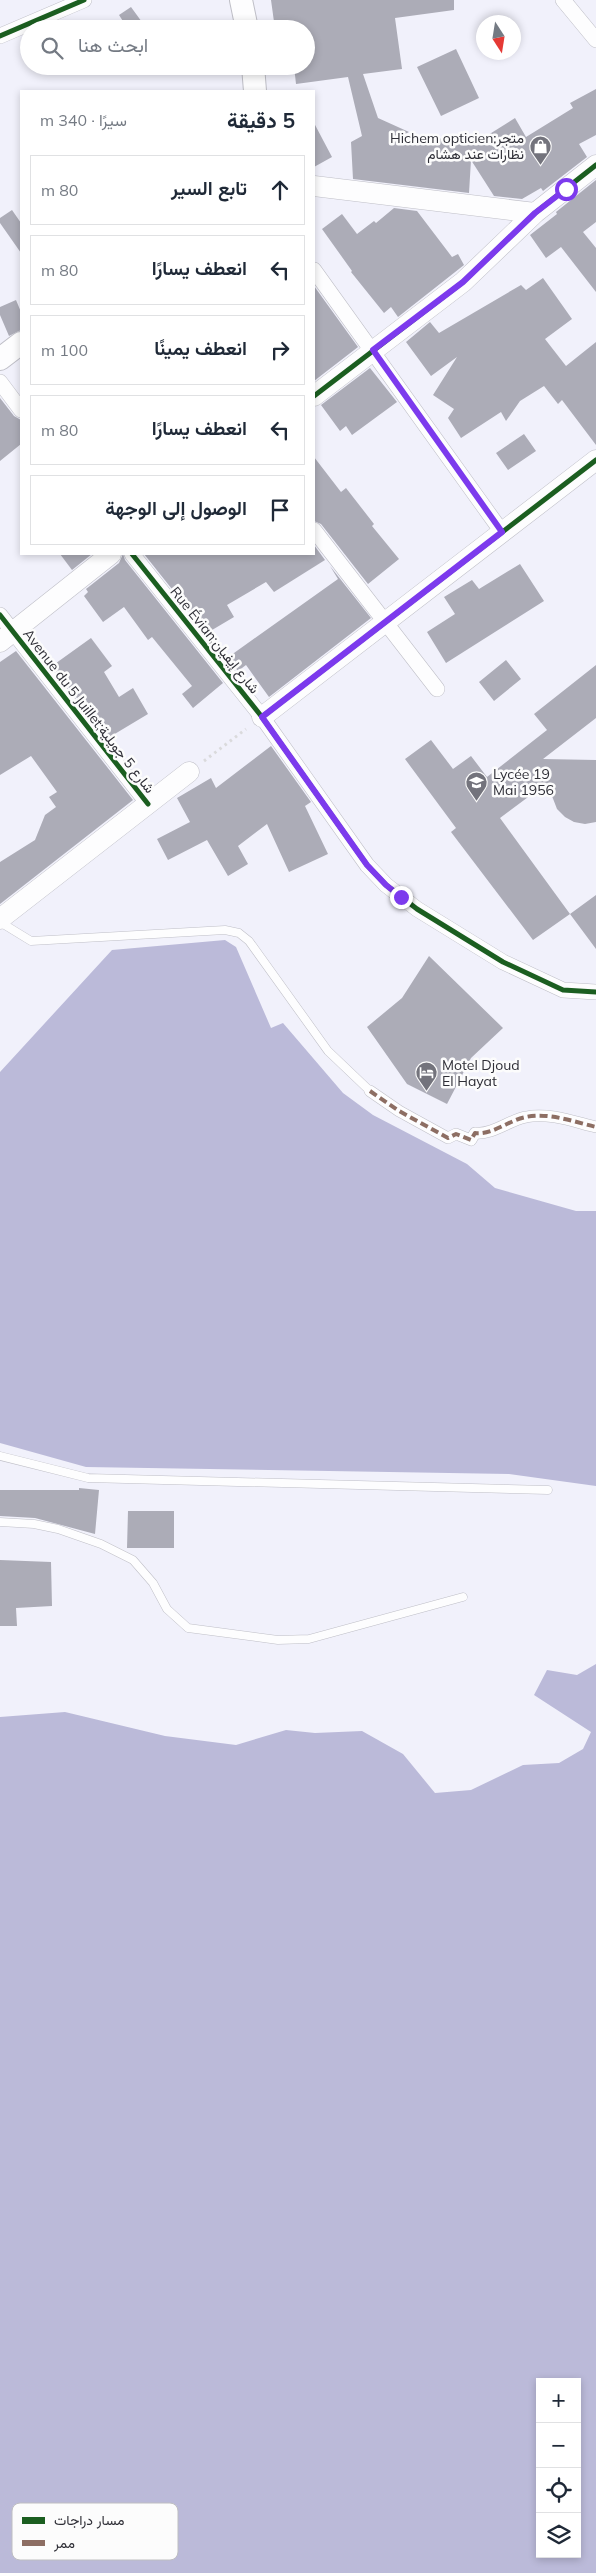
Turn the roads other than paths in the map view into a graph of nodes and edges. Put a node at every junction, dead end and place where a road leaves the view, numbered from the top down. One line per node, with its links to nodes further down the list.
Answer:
1 (84, 0): 4 (street)
2 (241, 0): 5 (main road)
3 (563, 0): 8 (street)
4 (37, 20)
5 (245, 20)
6 (20, 27): 7 (street)
7 (0, 36)
8 (596, 40)
9 (254, 75): 10 (main road)
10 (255, 90)
11 (596, 165): 13 (street)
12 (315, 186): 13 (street)
13 (535, 213): 16 (street)
14 (315, 271): 16 (street)
15 (20, 344): 17 (main road)
16 (373, 350): 19 (street); 23 (street)
17 (0, 359)
18 (0, 382): 20 (street)
19 (315, 395)
20 (20, 409)
21 (596, 460): 23 (street)
22 (315, 531): 27 (street)
23 (502, 532): 27 (street)
24 (110, 555): 28 (street)
25 (133, 555): 30 (street, Rue Évian;شارع إيفيان)
26 (0, 615): 28 (street, Avenue du 5 Juillet;شارع 5 جويلية)
27 (385, 622): 29 (street); 30 (street)
28 (6, 636): 32 (street, Avenue du 5 Juillet;شارع 5 جويلية)
29 (437, 689)
30 (262, 717): 34 (street, Rue Évian;شارع إيفيان)
31 (189, 772): 32 (street)
32 (148, 804): 33 (street)
33 (0, 921): 35 (lane)
34 (596, 992)
35 (370, 1091): 36 (street)
36 (596, 1127)
37 (0, 1456): 38 (lane)
38 (548, 1490)
39 (0, 1522): 40 (lane)
40 (462, 1597)

